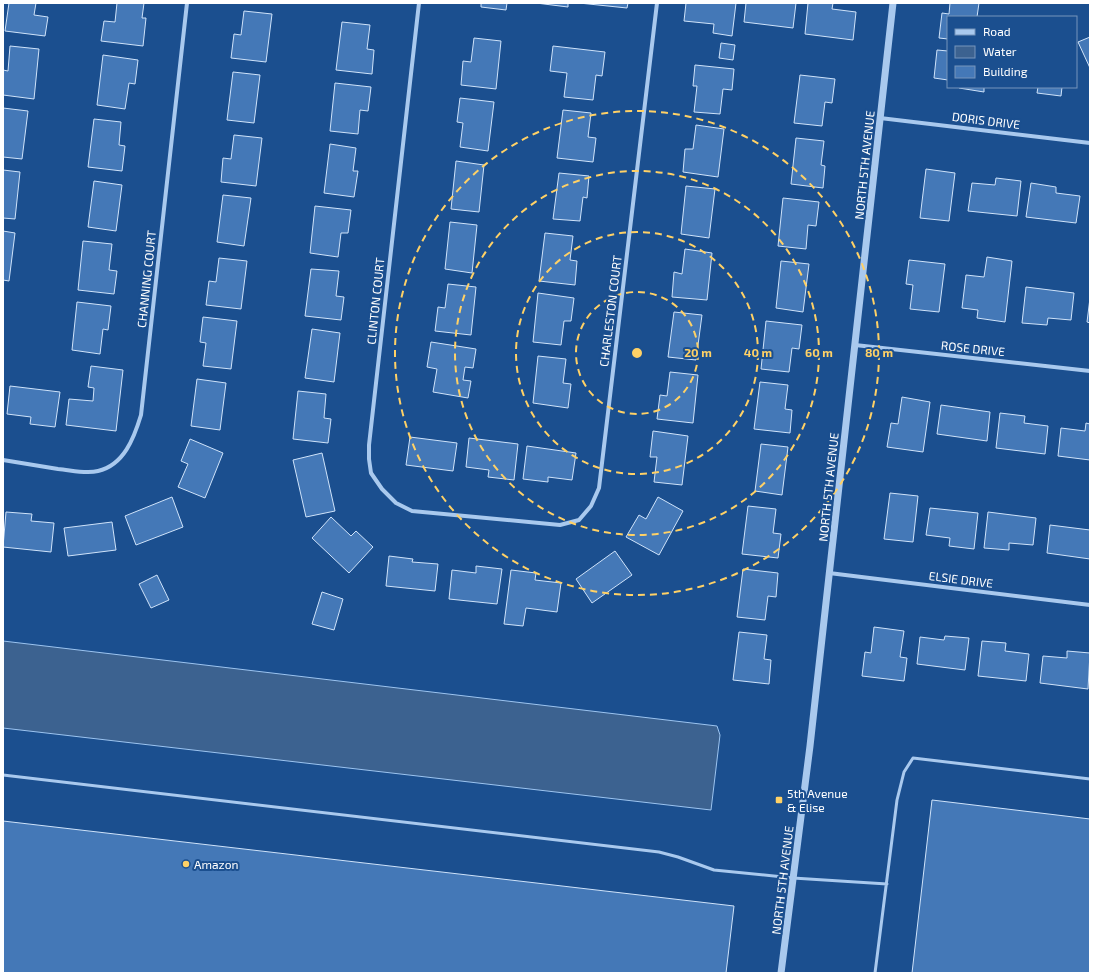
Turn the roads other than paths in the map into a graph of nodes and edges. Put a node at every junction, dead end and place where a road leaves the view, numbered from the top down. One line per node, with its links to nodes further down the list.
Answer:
1 (186, 3): 9 (street, CHANNING COURT)
2 (419, 3): 10 (street, CLINTON COURT)
3 (657, 3): 10 (street, CHARLESTON COURT)
4 (893, 3): 5 (street, NORTH 5TH AVENUE)
5 (880, 118): 6 (street, DORIS DRIVE); 7 (street, NORTH 5TH AVENUE)
6 (1090, 143)
7 (855, 345): 8 (street, ROSE DRIVE); 11 (street, NORTH 5TH AVENUE)
8 (1090, 371)
9 (3, 460)
10 (484, 517)
11 (829, 573): 12 (street, ELSIE DRIVE); 15 (street, NORTH 5TH AVENUE)
12 (1090, 605)
13 (3, 776): 15 (lane)
14 (1090, 779): 16 (lane)
15 (793, 878): 16 (lane); 17 (street, NORTH 5TH AVENUE)
16 (886, 884): 18 (lane)
17 (781, 973)
18 (875, 973)

